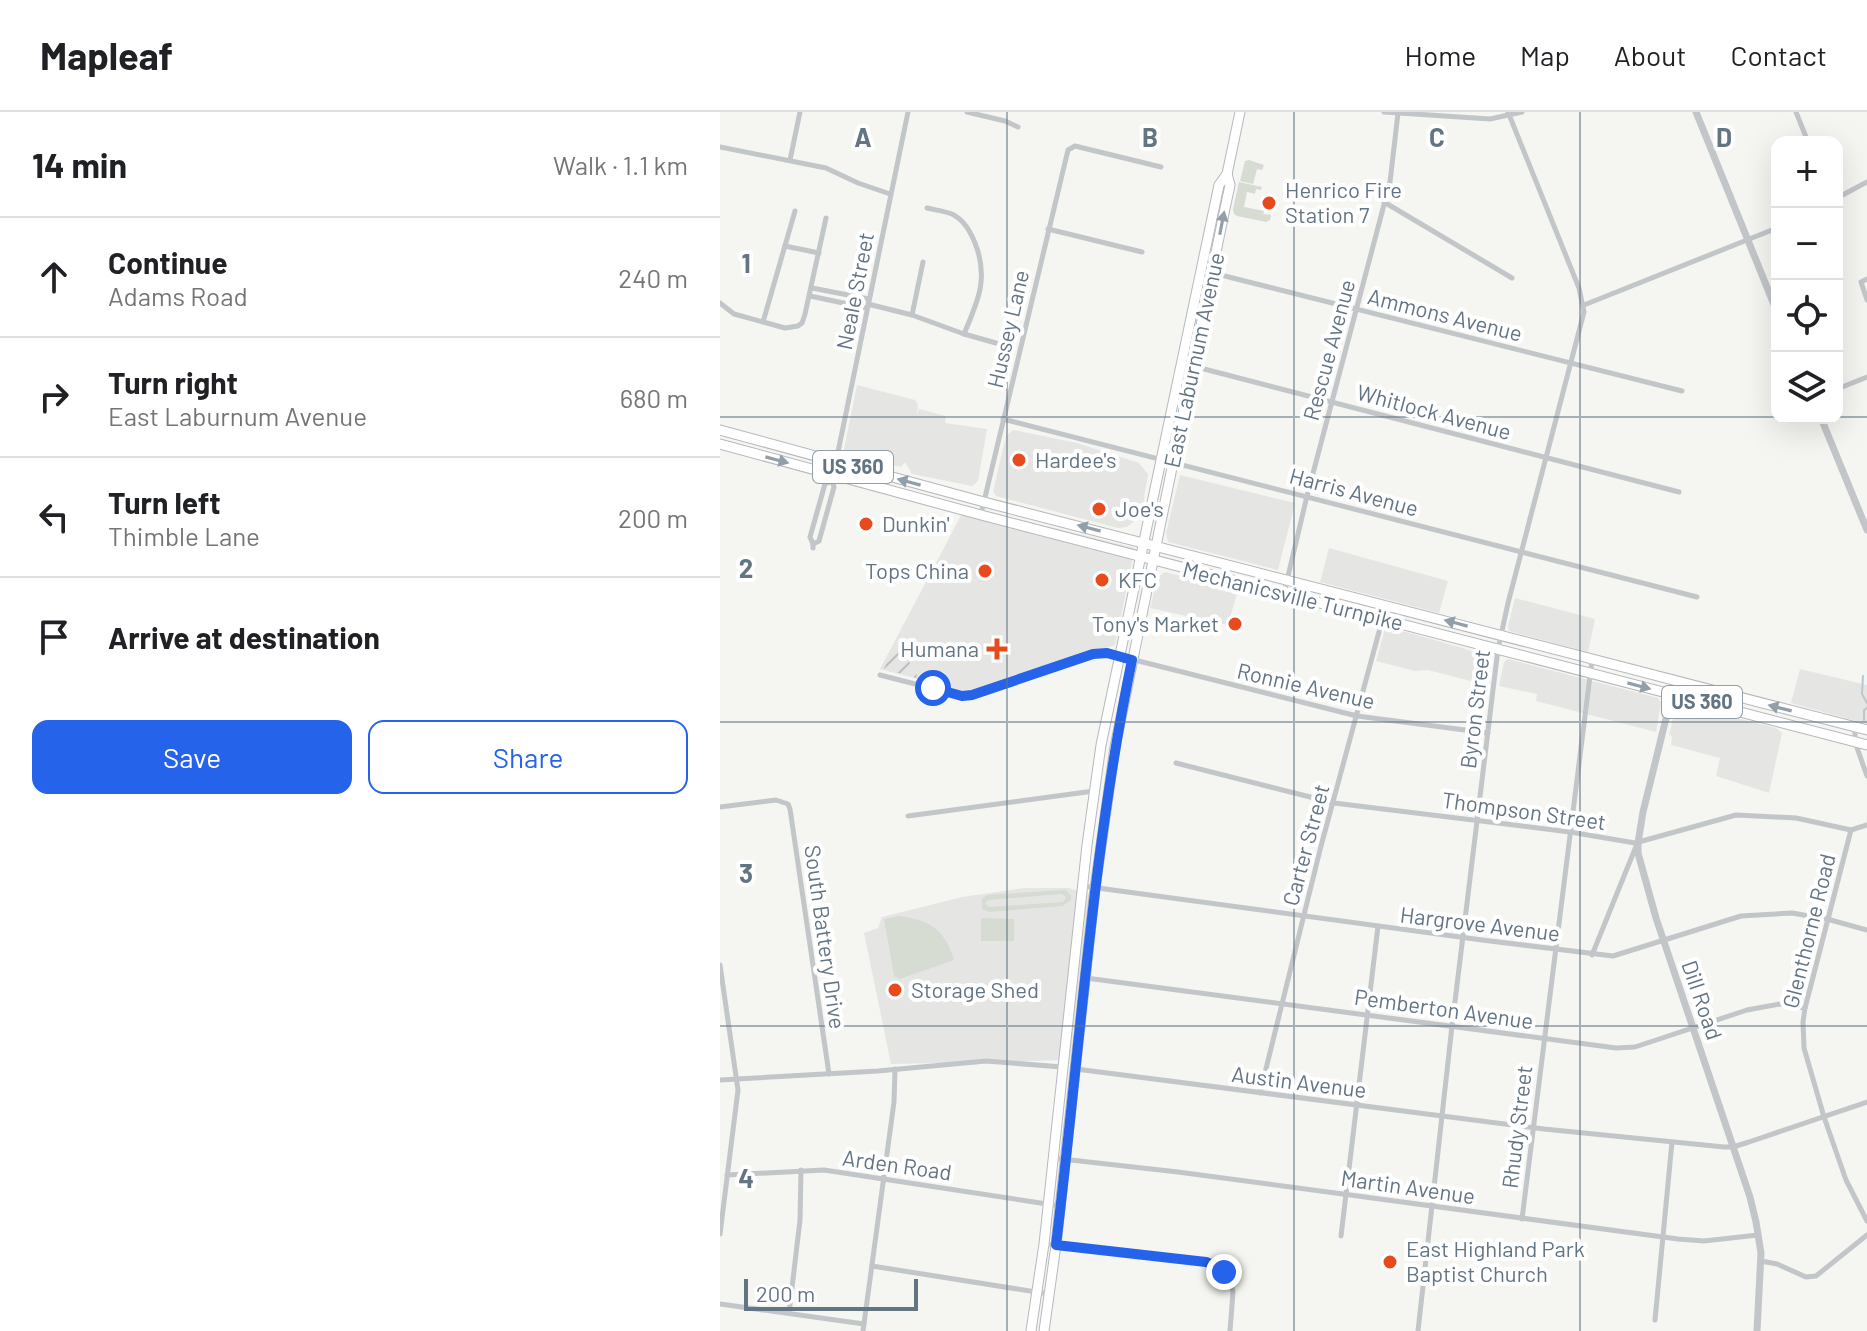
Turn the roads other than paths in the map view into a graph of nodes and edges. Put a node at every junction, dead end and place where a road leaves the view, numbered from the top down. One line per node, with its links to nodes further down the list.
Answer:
1 (800, 112): 14 (street)
2 (908, 112): 18 (street, Neale Street)
3 (967, 112): 11 (street)
4 (1240, 112): 16 (main road, East Laburnum Avenue)
5 (1384, 112): 9 (street)
6 (1522, 112): 10 (street)
7 (1696, 112): 26 (street)
8 (1796, 112): 12 (street)
9 (1398, 113): 10 (street); 20 (street, Rescue Avenue)
10 (1509, 114): 41 (street)
11 (1018, 127)
12 (1806, 136)
13 (720, 147): 14 (street)
14 (790, 160): 18 (street)
15 (1161, 167): 24 (street, Hussey Lane)
16 (1227, 174): 31 (main road, East Laburnum Avenue); 32 (main road, East Laburnum Avenue, one-way to 16)
17 (1867, 182): 19 (street)
18 (890, 194): 40 (street, Neale Street)
19 (1843, 195)
20 (1384, 202): 33 (street); 42 (street, Rescue Avenue)
21 (927, 208): 45 (street)
22 (795, 211): 27 (street)
23 (826, 218): 29 (street)
24 (1048, 229): 28 (street); 54 (street, Hussey Lane)
25 (1771, 230): 26 (street)
26 (1747, 240): 37 (street); 41 (street)
27 (785, 246): 29 (street); 44 (street)
28 (1142, 252)
29 (819, 253): 35 (street)
30 (923, 262): 43 (street)
31 (1201, 270): 32 (street, Ammons Avenue); 47 (main road, East Laburnum Avenue)
32 (1212, 273): 42 (street, Ammons Avenue); 49 (main road, East Laburnum Avenue)
33 (1512, 278)
34 (1864, 280): 38 (street)
35 (811, 288): 36 (street); 40 (street)
36 (810, 296): 40 (street); 44 (street)
37 (1771, 298)
38 (1867, 300)
39 (720, 303): 44 (street)
40 (868, 304): 43 (street); 61 (street, Neale Street)
41 (1584, 305): 48 (street, Byron Street)
42 (1356, 308): 48 (street, Ammons Avenue); 53 (street, Rescue Avenue)
43 (912, 315): 45 (street)
44 (763, 322)
45 (964, 334): 46 (street)
46 (996, 343)
47 (1181, 363): 49 (street, Whitlock Avenue); 59 (main road, East Laburnum Avenue)
48 (1570, 364): 52 (street, Ammons Avenue); 58 (street, Byron Street)
49 (1194, 366): 53 (street, Whitlock Avenue); 60 (main road, East Laburnum Avenue)
50 (1867, 377): 51 (street)
51 (1843, 387)
52 (1682, 391)
53 (1331, 402): 58 (street, Whitlock Avenue); 64 (street, Rescue Avenue)
54 (1003, 419): 59 (street, Harris Avenue); 65 (street, Hussey Lane)
55 (1823, 424): 67 (street)
56 (720, 430): 61 (main road, Mechanicsville Turnpike / US 360)
57 (720, 444): 62 (main road, Mechanicsville Turnpike / US 360, one-way to 62)
58 (1546, 457): 63 (street, Whitlock Avenue); 70 (street, Byron Street)
59 (1161, 458): 60 (street, Harris Avenue); 68 (main road, East Laburnum Avenue)
60 (1173, 461): 64 (street, Harris Avenue); 69 (main road, East Laburnum Avenue)
61 (836, 462): 62 (street, Neale Street); 65 (main road, Mechanicsville Turnpike / US 360, one-way to 61)
62 (833, 478): 62 (street); 66 (main road, Mechanicsville Turnpike / US 360)
63 (1679, 492)
64 (1307, 496): 70 (street, Harris Avenue); 73 (street, Rescue Avenue)
65 (984, 502): 66 (street, Hussey Lane); 68 (main road, Mechanicsville Turnpike / US 360, one-way to 65)
66 (981, 515): 71 (main road, Mechanicsville Turnpike / US 360)
67 (1867, 530)
68 (1144, 543): 69 (main road, Mechanicsville Turnpike / US 360); 71 (main road, East Laburnum Avenue)
69 (1155, 546): 72 (main road, East Laburnum Avenue); 73 (main road, Mechanicsville Turnpike / US 360)
70 (1522, 552): 75 (street, Harris Avenue); 78 (street, Byron Street)
71 (1140, 556): 72 (main road, Mechanicsville Turnpike / US 360); 80 (main road)
72 (1152, 560): 74 (main road, Mechanicsville Turnpike / US 360); 82 (main road)
73 (1287, 580): 74 (street, Rescue Avenue); 76 (main road, Mechanicsville Turnpike / US 360)
74 (1284, 593): 77 (main road, Mechanicsville Turnpike / US 360)
75 (1697, 597)
76 (1386, 605): 77 (street, Carter Street); 78 (main road, Mechanicsville Turnpike / US 360, one-way to 76)
77 (1382, 619): 79 (main road, Mechanicsville Turnpike / US 360); 87 (street, Carter Street)
78 (1501, 635): 79 (street, Byron Street); 81 (main road, Mechanicsville Turnpike / US 360)
79 (1498, 649): 83 (main road, Mechanicsville Turnpike / US 360); 90 (street, Byron Street)
80 (1119, 656): 82 (street, Ronnie Avenue); 84 (street); 95 (main road)
81 (1592, 659): 83 (street, Rhudy Street); 85 (main road, Mechanicsville Turnpike / US 360)
82 (1132, 660): 87 (street, Ronnie Avenue); 105 (main road)
83 (1590, 673): 86 (main road, Mechanicsville Turnpike / US 360, one-way to 86); 102 (street, Rhudy Street)
84 (880, 675)
85 (1677, 681): 86 (street, Dill Road); 88 (main road, Mechanicsville Turnpike / US 360, one-way to 85)
86 (1672, 694): 91 (main road, Mechanicsville Turnpike / US 360); 103 (street, Dill Road)
87 (1357, 716): 90 (street, Ronnie Avenue); 96 (street, Carter Street)
88 (1855, 727): 89 (main road, Mechanicsville Turnpike / US 360); 91 (street); 92 (street)
89 (1867, 730)
90 (1488, 733): 99 (street, Byron Street)
91 (1855, 742): 92 (main road, Mechanicsville Turnpike / US 360); 94 (street)
92 (1867, 744)
93 (1176, 763): 96 (street, Thompson Street)
94 (1867, 776)
95 (1094, 791): 98 (street); 104 (main road)
96 (1334, 803): 99 (street, Thompson Street); 106 (street, Carter Street)
97 (720, 807): 126 (street, South Battery Drive)
98 (908, 816)
99 (1477, 821): 102 (street, Thompson Street); 110 (street, Byron Street)
100 (1867, 825): 101 (street, Thompson Street)
101 (1851, 830): 103 (street, Thompson Street); 107 (street, Glenthorne Road)
102 (1570, 832): 103 (street, Thompson Street); 112 (street, Rhudy Street)
103 (1638, 843): 111 (street, Dill Road); 113 (street)
104 (1083, 886): 105 (street, Hargrove Avenue); 115 (main road)
105 (1095, 888): 106 (street, Hargrove Avenue); 116 (main road)
106 (1304, 916): 108 (street, Hargrove Avenue); 117 (street, Carter Street)
107 (1827, 919): 109 (street, Hargrove Avenue); 111 (street, Hargrove Avenue); 118 (street, Glenthorne Road)
108 (1378, 926): 110 (street, Hargrove Avenue); 119 (street)
109 (1867, 930)
110 (1463, 938): 112 (street, Hargrove Avenue); 120 (street, Byron Street)
111 (1663, 942): 113 (street, Hargrove Avenue); 121 (street, Dill Road)
112 (1555, 949): 113 (street, Hargrove Avenue); 122 (street, Rhudy Street)
113 (1592, 955)
114 (720, 965): 127 (street)
115 (1073, 976): 116 (street, Pemberton Avenue); 123 (main road)
116 (1085, 978): 117 (street, Pemberton Avenue); 125 (main road)
117 (1282, 1004): 119 (street, Pemberton Avenue); 129 (street, Carter Street)
118 (1805, 1008): 121 (street, Pemberton Avenue); 133 (street, Glenthorne Road)
119 (1368, 1015): 120 (street, Pemberton Avenue); 131 (street)
120 (1452, 1026): 122 (street, Pemberton Avenue); 132 (street, Byron Street)
121 (1693, 1029): 122 (street, Pemberton Avenue); 136 (street, Dill Road)
122 (1544, 1039): 134 (street, Rhudy Street)
123 (1063, 1068): 124 (street, Austin Avenue); 125 (street, Austin Avenue); 137 (main road)
124 (895, 1069): 126 (street, Austin Avenue); 141 (street)
125 (1075, 1069): 129 (street, Austin Avenue); 138 (main road)
126 (829, 1074): 127 (street, Austin Avenue)
127 (736, 1079): 128 (street, Austin Avenue); 140 (street)
128 (720, 1080)
129 (1260, 1093): 131 (street, Austin Avenue)
130 (1867, 1102): 133 (street, Austin Avenue)
131 (1357, 1104): 132 (street, Austin Avenue); 142 (street)
132 (1441, 1116): 134 (street, Austin Avenue); 145 (street, Byron Street)
133 (1824, 1117): 136 (street, Austin Avenue); 147 (street, Glenthorne Road)
134 (1533, 1128): 135 (street, Austin Avenue); 146 (street, Rhudy Street)
135 (1672, 1142): 136 (street, Austin Avenue); 152 (street)
136 (1733, 1147): 149 (street, Dill Road)
137 (1053, 1158): 138 (street, Martin Avenue); 143 (main road)
138 (1066, 1160): 142 (street, Martin Avenue); 144 (main road)
139 (801, 1170): 140 (street, Arden Road); 141 (street, Arden Road); 160 (street)
140 (727, 1175): 148 (street)
141 (884, 1179): 143 (street, Arden Road); 156 (street)
142 (1346, 1195): 145 (street, Martin Avenue); 151 (street)
143 (1048, 1204): 144 (street, Arden Road); 153 (main road)
144 (1061, 1206): 154 (main road)
145 (1431, 1206): 146 (street, Martin Avenue); 166 (street, Byron Street)
146 (1522, 1219): 152 (street, Martin Avenue)
147 (1867, 1221)
148 (720, 1234)
149 (1758, 1235): 152 (street, Martin Avenue); 155 (street, Dill Road)
150 (1867, 1235): 155 (street)
151 (1341, 1236)
152 (1663, 1237): 161 (street)
153 (1044, 1244): 154 (street); 157 (main road)
154 (1056, 1245): 158 (main road); 165 (street)
155 (1761, 1261): 167 (street, Dill Road)
156 (872, 1266): 157 (street); 162 (street)
157 (1037, 1292): 158 (street); 163 (main road)
158 (1050, 1294): 164 (main road)
159 (720, 1304): 160 (street)
160 (789, 1313): 162 (street)
161 (1655, 1320)
162 (864, 1327)
163 (1031, 1330): 164 (street)
164 (1045, 1331)
165 (1230, 1331)
166 (1418, 1331)
167 (1757, 1331)

